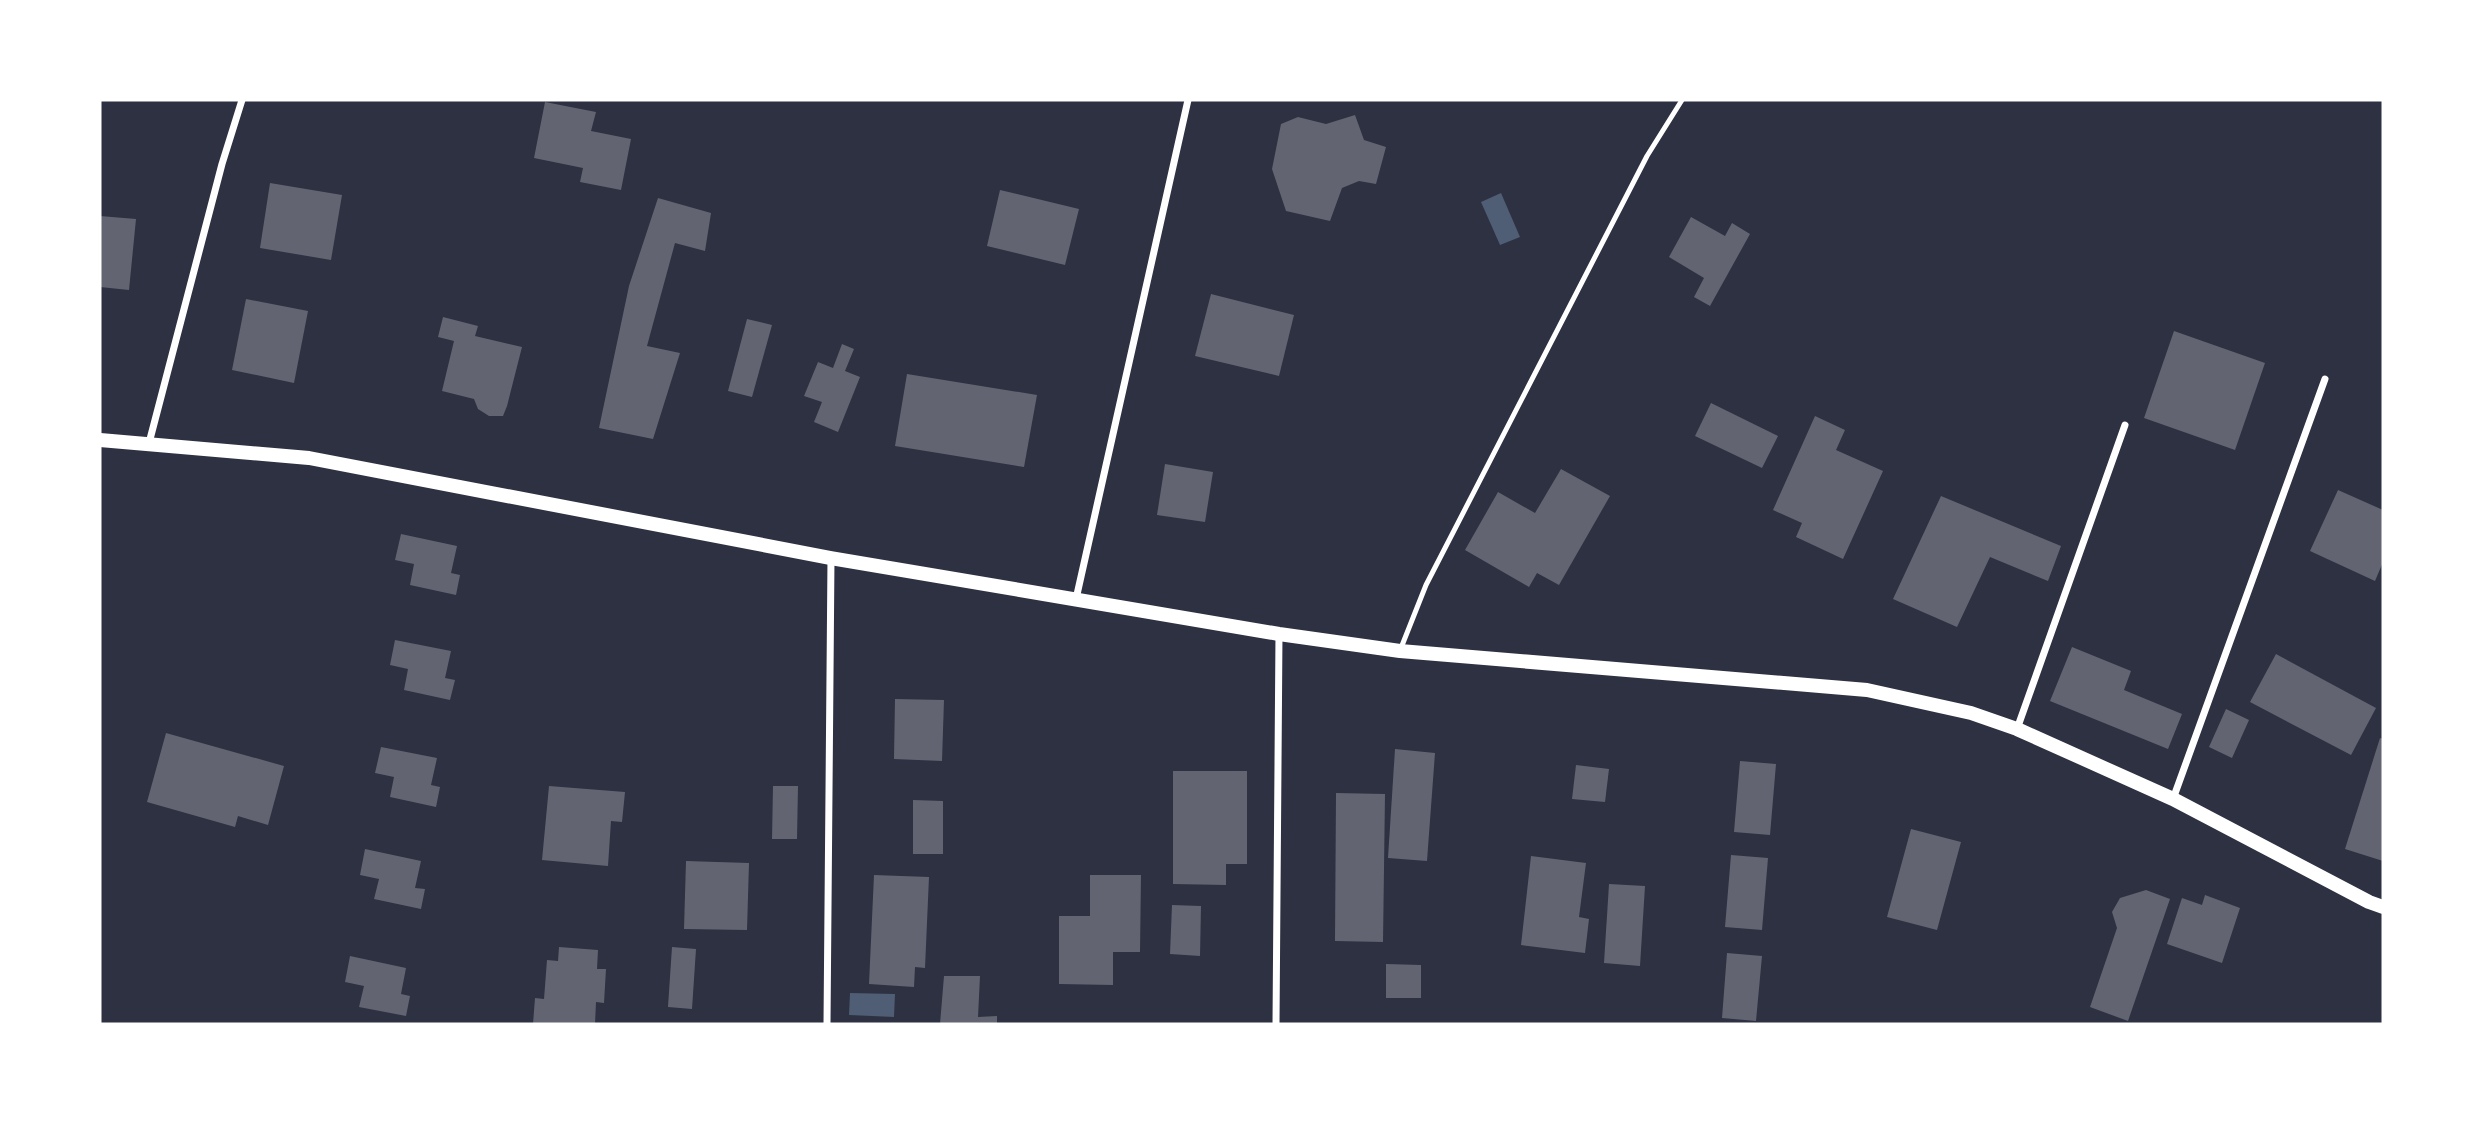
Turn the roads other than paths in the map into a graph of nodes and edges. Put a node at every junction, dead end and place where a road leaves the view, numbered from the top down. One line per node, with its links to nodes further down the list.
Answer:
1 (242, 100): 7 (street)
2 (1188, 100): 9 (street)
3 (1682, 100): 11 (lane)
4 (2325, 379): 13 (street)
5 (2125, 425): 12 (street)
6 (100, 440): 7 (main road)
7 (149, 443): 8 (main road)
8 (831, 558): 9 (main road); 15 (street)
9 (1076, 600): 10 (main road)
10 (1279, 634): 11 (main road); 16 (street)
11 (1400, 651): 12 (main road)
12 (2017, 729): 13 (main road)
13 (2173, 799): 14 (main road)
14 (2383, 907)
15 (827, 1024)
16 (1276, 1024)

